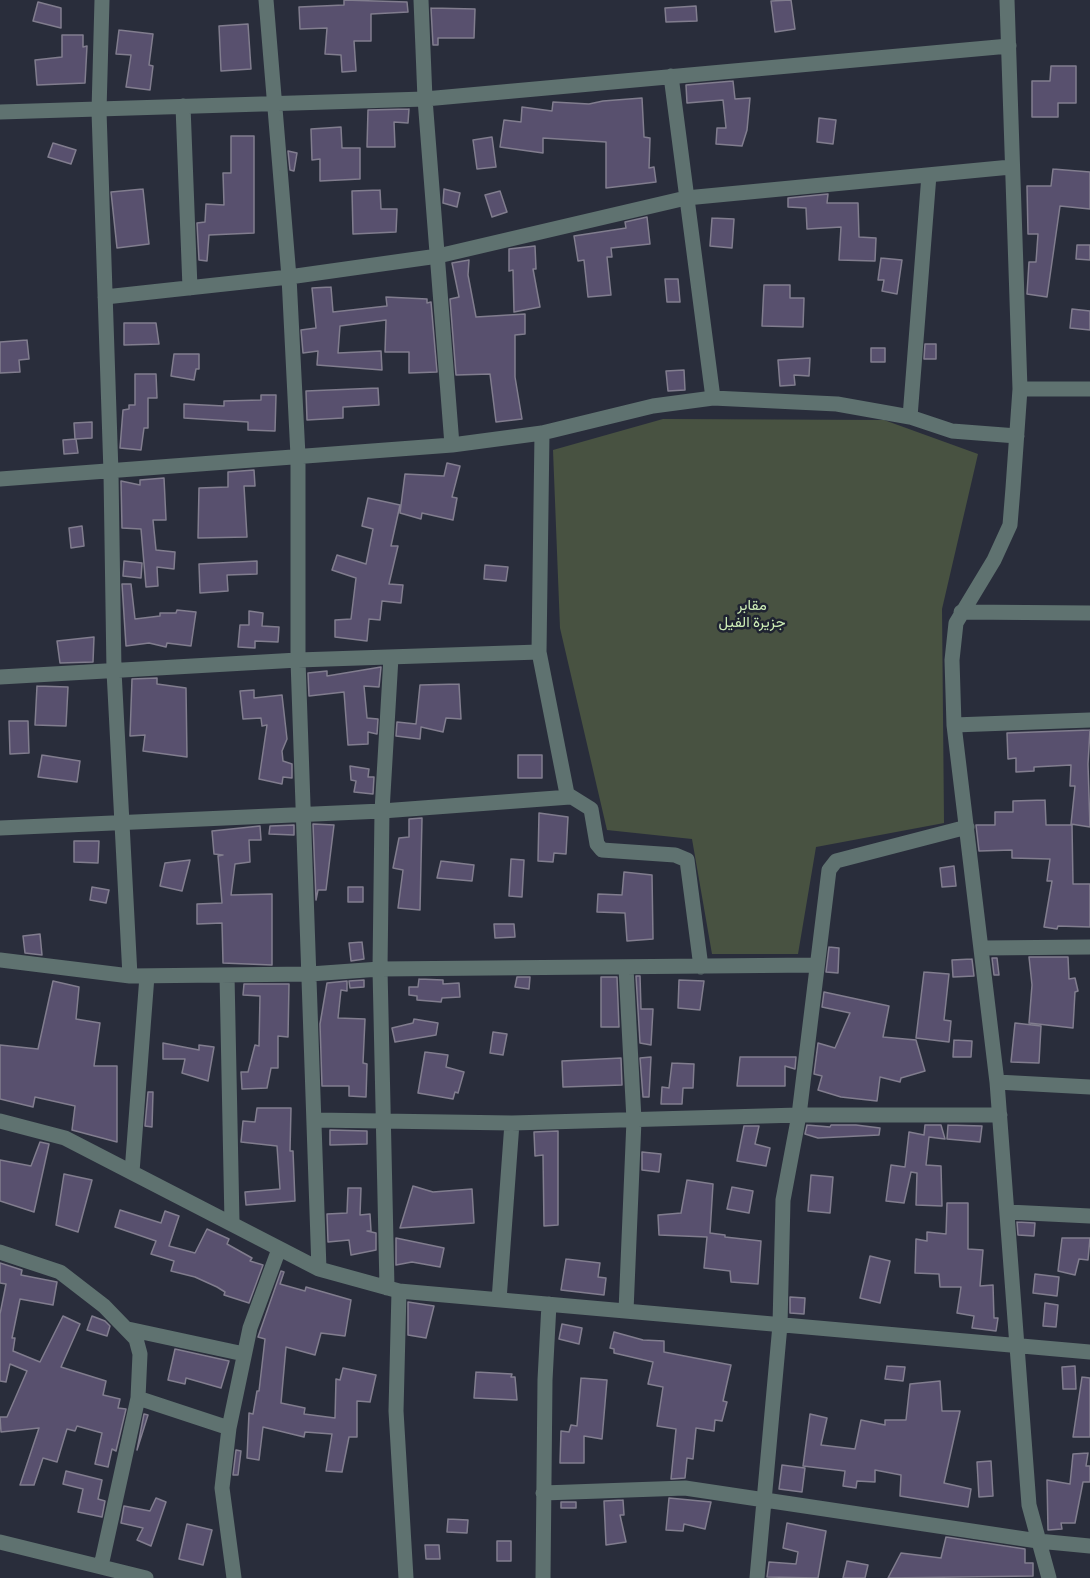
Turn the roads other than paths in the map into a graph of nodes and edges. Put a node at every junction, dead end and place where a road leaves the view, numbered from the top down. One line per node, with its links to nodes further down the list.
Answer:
1 (102, 0): 10 (street)
2 (266, 0): 8 (street)
3 (421, 0): 7 (street)
4 (1007, 0): 5 (street)
5 (1009, 46): 6 (street); 12 (street)
6 (671, 76): 7 (street); 14 (street)
7 (425, 99): 8 (street); 15 (street)
8 (275, 103): 9 (street); 16 (street)
9 (183, 106): 10 (street); 17 (street)
10 (99, 111): 11 (street); 18 (street)
11 (0, 112)
12 (1011, 167): 13 (street); 20 (street)
13 (929, 175): 14 (street); 22 (street)
14 (686, 198): 15 (street); 21 (street)
15 (438, 256): 16 (street); 25 (street)
16 (289, 278): 17 (street); 26 (street)
17 (190, 288): 18 (street)
18 (105, 297): 27 (street)
19 (1090, 389): 20 (street)
20 (1020, 390): 24 (street)
21 (713, 398): 22 (street); 23 (street)
22 (910, 417): 24 (street)
23 (542, 433): 25 (street); 31 (street)
24 (1017, 436): 29 (street)
25 (452, 446): 26 (street)
26 (298, 456): 27 (street); 33 (street)
27 (111, 473): 28 (street); 34 (street)
28 (0, 479)
29 (961, 612): 30 (street); 37 (street)
30 (1090, 613)
31 (539, 652): 32 (street); 38 (street)
32 (391, 657): 33 (street); 39 (street)
33 (298, 660): 34 (street); 40 (street)
34 (114, 671): 35 (street); 41 (street)
35 (0, 677)
36 (1090, 720): 37 (street)
37 (954, 725): 43 (street)
38 (570, 797): 39 (street); 48 (street)
39 (381, 811): 40 (street); 50 (street)
40 (304, 814): 41 (street); 51 (street)
41 (120, 822): 42 (street); 53 (street)
42 (0, 828)
43 (967, 828): 45 (street); 47 (street)
44 (1090, 947): 45 (street)
45 (983, 948): 55 (street)
46 (0, 960): 53 (street)
47 (815, 965): 48 (street); 57 (street)
48 (701, 967): 49 (street)
49 (626, 968): 50 (street); 60 (street)
50 (380, 969): 51 (street); 62 (street)
51 (309, 974): 52 (street); 59 (street)
52 (227, 975): 54 (street); 67 (street)
53 (130, 976): 54 (street)
54 (147, 976): 64 (street)
55 (997, 1082): 56 (street); 58 (street)
56 (1090, 1087)
57 (799, 1115): 58 (street); 60 (street); 75 (street)
58 (1000, 1115): 65 (street)
59 (315, 1120): 62 (street); 70 (street)
60 (634, 1120): 63 (street); 74 (street)
61 (0, 1121): 64 (street)
62 (383, 1121): 63 (street); 71 (street)
63 (512, 1123): 72 (street)
64 (132, 1172): 67 (street)
65 (1008, 1212): 66 (street); 77 (street)
66 (1090, 1216)
67 (232, 1222): 68 (street)
68 (279, 1249): 70 (street); 79 (street)
69 (0, 1252): 76 (street)
70 (319, 1269): 71 (street)
71 (393, 1289): 72 (street); 90 (street)
72 (499, 1300): 73 (street)
73 (549, 1304): 74 (street); 82 (street)
74 (626, 1311): 75 (street)
75 (780, 1325): 77 (street); 83 (street)
76 (128, 1329): 79 (street); 80 (street)
77 (1016, 1346): 78 (street); 84 (street)
78 (1090, 1352)
79 (244, 1354): 81 (street)
80 (138, 1398): 81 (street); 87 (street)
81 (229, 1428): 89 (street)
82 (543, 1493): 83 (street); 91 (street)
83 (764, 1501): 84 (street); 92 (street)
84 (1038, 1541): 86 (street); 93 (street)
85 (0, 1542): 87 (street)
86 (1090, 1546)
87 (101, 1566): 88 (street)
88 (146, 1578)
89 (234, 1578)
90 (406, 1578)
91 (543, 1578)
92 (757, 1578)
93 (1049, 1578)

